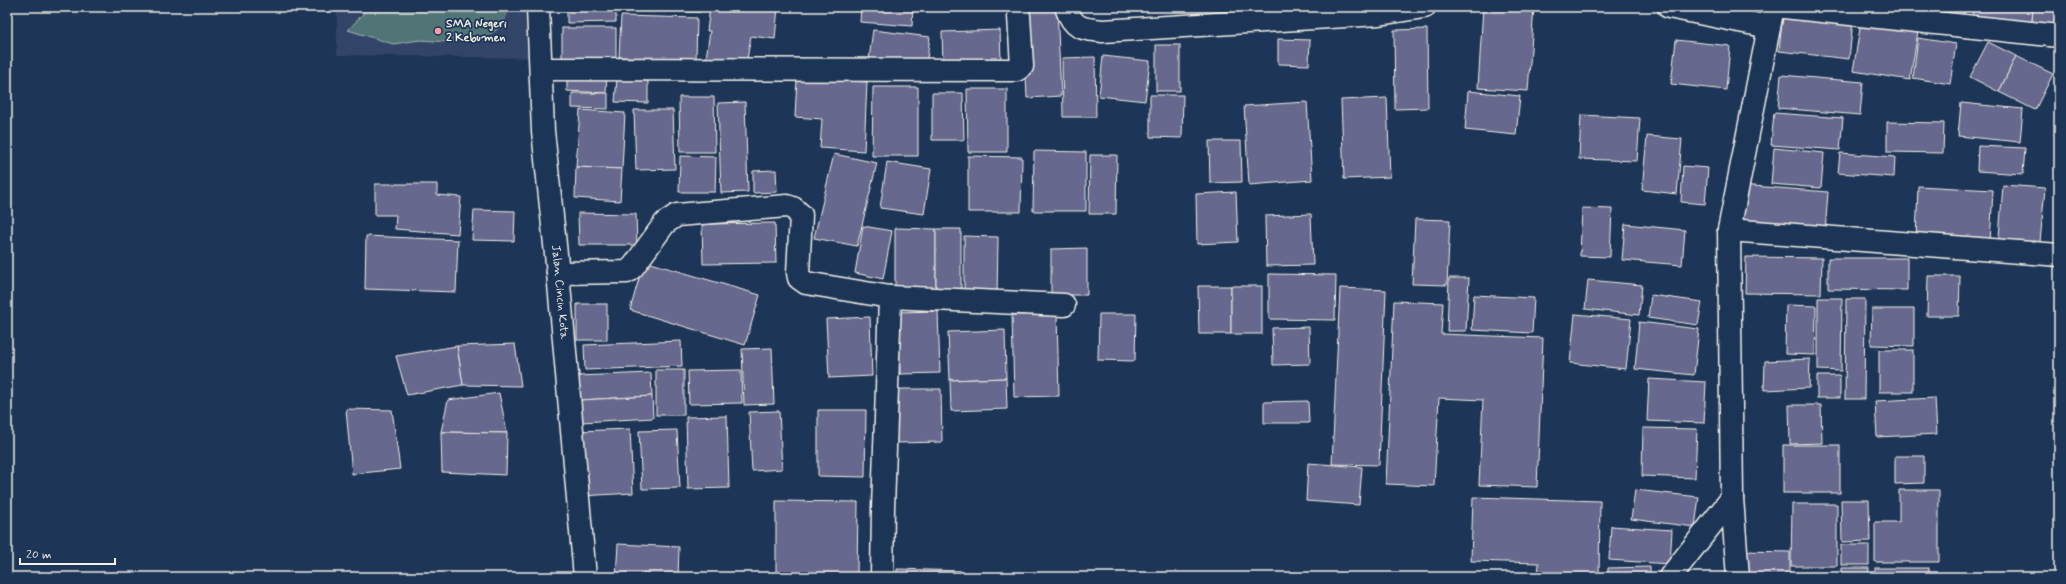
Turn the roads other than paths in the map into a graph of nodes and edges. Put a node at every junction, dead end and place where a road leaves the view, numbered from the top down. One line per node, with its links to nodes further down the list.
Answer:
1 (538, 7): 9 (street, Jalan Cincin Kota)
2 (1066, 7): 3 (street)
3 (1424, 7)
4 (1669, 7): 7 (street)
5 (1784, 7): 8 (street)
6 (1019, 16): 9 (street)
7 (1771, 17): 10 (street)
8 (2059, 36)
9 (542, 69): 12 (street, Jalan Cincin Kota)
10 (1729, 230): 11 (street); 15 (street)
11 (2059, 256)
12 (558, 273): 13 (street); 16 (street, Jalan Cincin Kota)
13 (890, 297): 14 (street); 17 (street)
14 (1064, 305)
15 (1732, 498): 18 (street); 19 (street)
16 (585, 577)
17 (882, 577)
18 (1670, 577)
19 (1738, 577)

